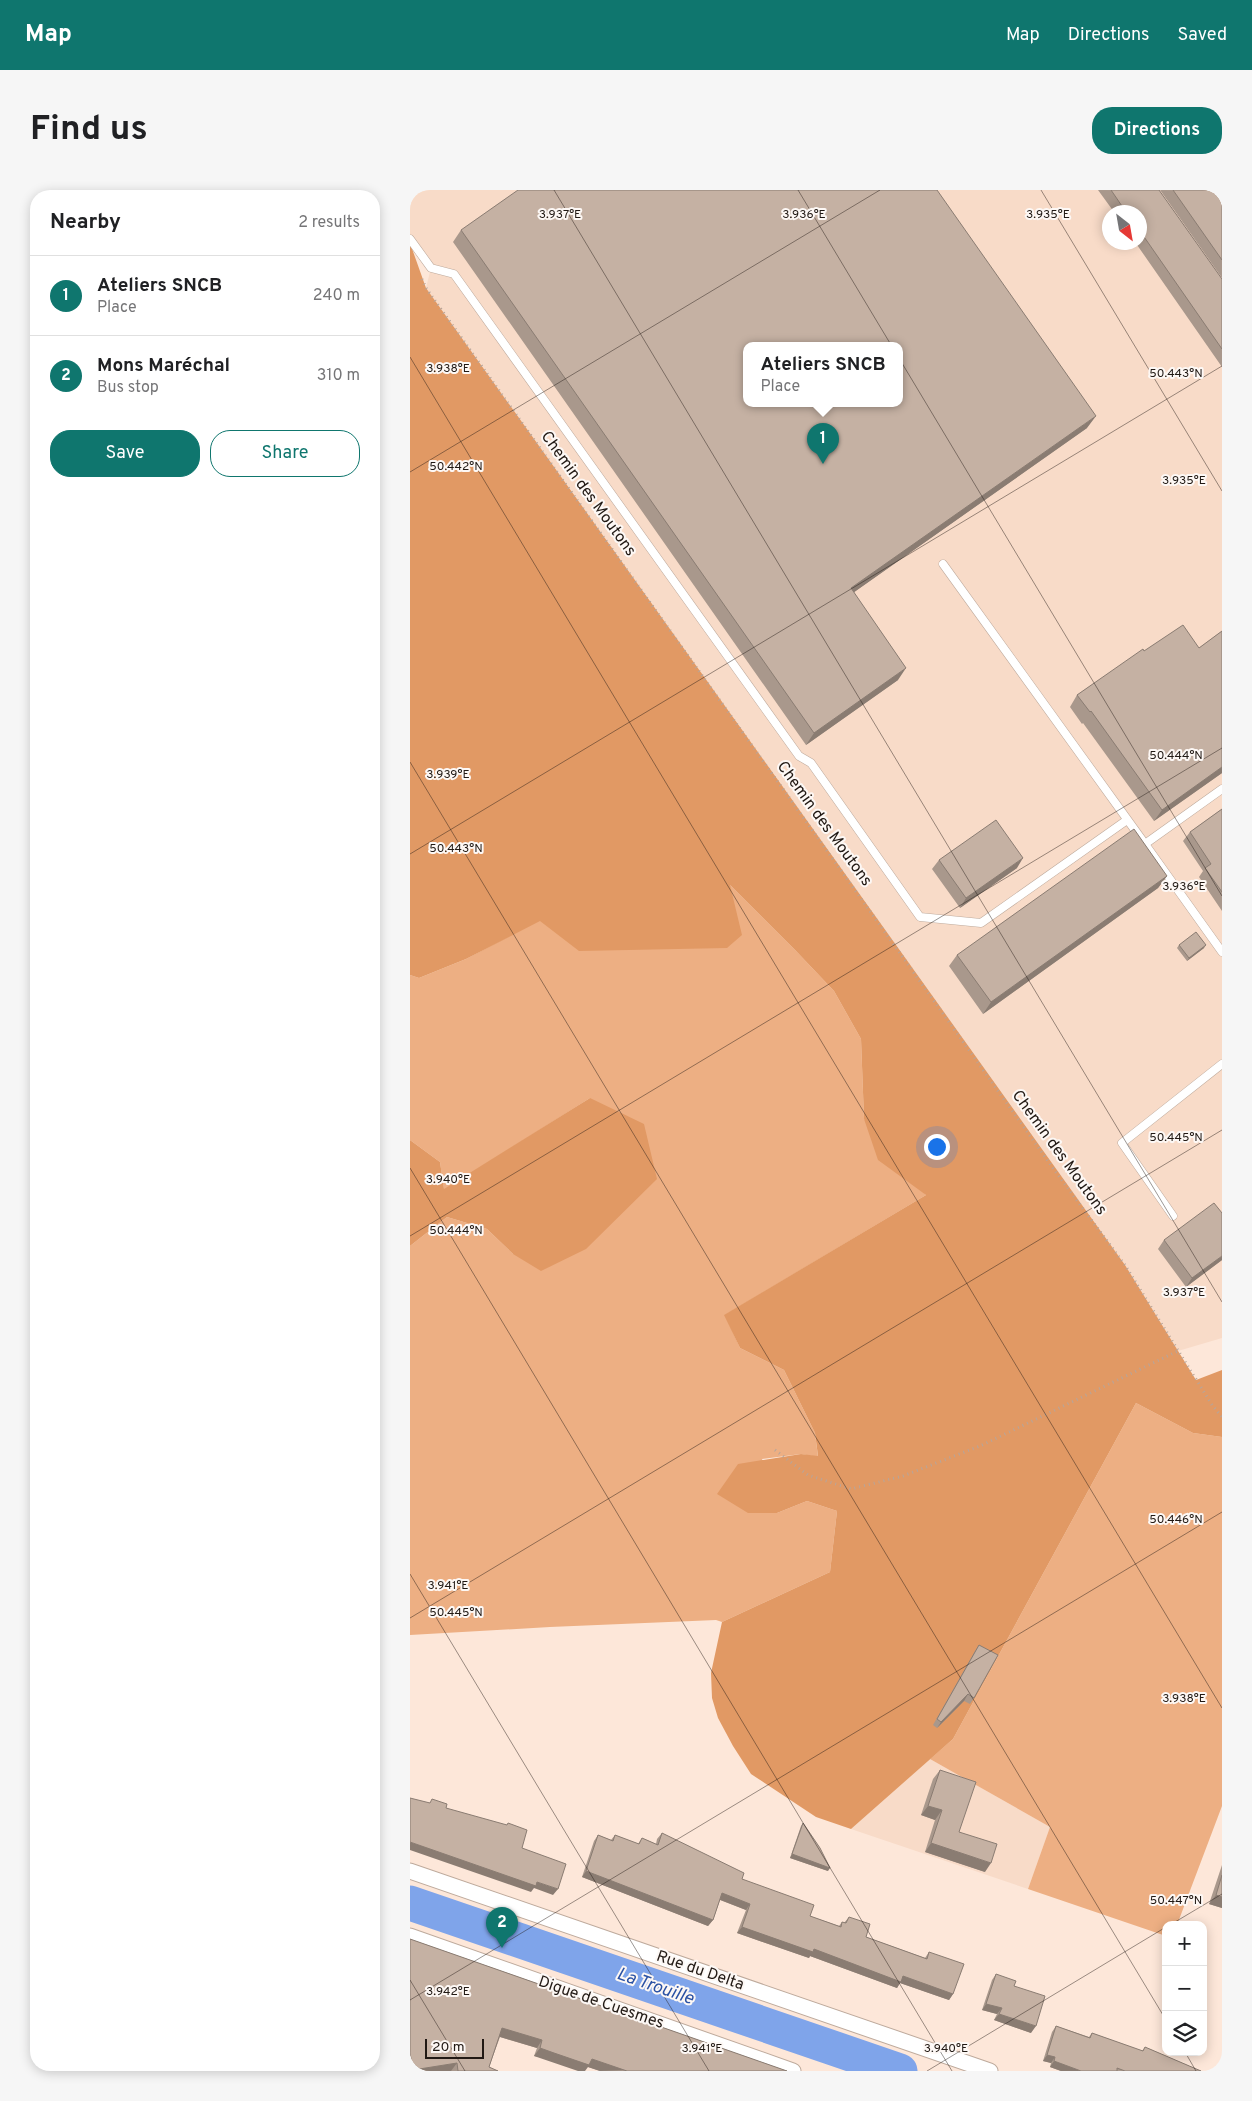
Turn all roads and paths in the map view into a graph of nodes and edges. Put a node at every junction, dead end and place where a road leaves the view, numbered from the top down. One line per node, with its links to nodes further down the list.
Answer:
1 (410, 239): 5 (lane)
2 (419, 270): 10 (path, Chemin des Moutons)
3 (943, 564): 5 (lane)
4 (1222, 788): 6 (lane)
5 (1127, 820): 6 (lane)
6 (1145, 844): 7 (lane)
7 (1222, 952)
8 (1222, 1064): 9 (lane)
9 (1173, 1216)
10 (1178, 1351): 11 (path, Chemin des Moutons); 12 (path)
11 (1222, 1417)
12 (775, 1450)
13 (410, 1871): 16 (street, Rue du Delta)
14 (410, 1936): 15 (street, Digue de Cuesmes)
15 (793, 2071)
16 (990, 2071)

